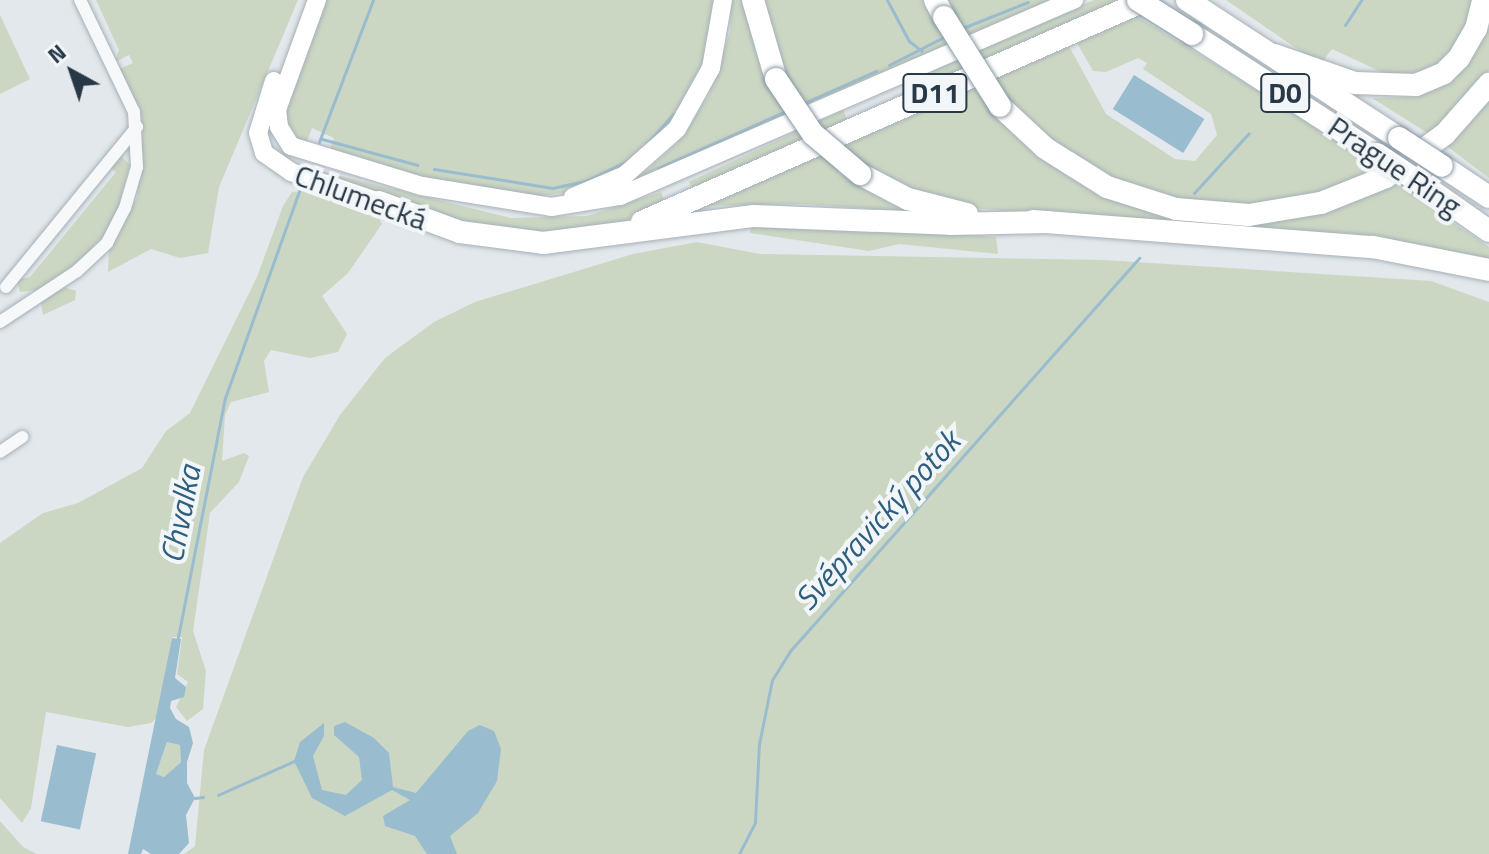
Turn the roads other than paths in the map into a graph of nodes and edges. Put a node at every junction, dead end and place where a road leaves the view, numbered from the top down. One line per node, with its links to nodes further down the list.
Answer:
1 (80, 0): 14 (street)
2 (305, 0): 17 (main road, Chlumecká)
3 (317, 0): 16 (main road, Chlumecká)
4 (723, 0): 16 (main road)
5 (753, 0): 18 (highway, bridge)
6 (1074, 0): 16 (main road)
7 (1138, 0): 19 (highway, Prague Ring / D0, bridge)
8 (1146, 0): 20 (highway, D11)
9 (1187, 0): 12 (highway, Prague Ring / D0)
10 (1483, 0): 12 (highway)
11 (940, 8): 13 (highway, bridge)
12 (1274, 55): 15 (highway, Prague Ring / D0, bridge)
13 (1489, 84)
14 (137, 127): 22 (street); 23 (street)
15 (1489, 197)
16 (490, 199)
17 (379, 202): 20 (highway, Chlumecká / D11)
18 (1047, 222): 20 (highway); 21 (highway)
19 (1489, 231)
20 (576, 242)
21 (1489, 270)
22 (3, 284): 23 (street)
23 (21, 307): 24 (street)
24 (0, 322)
25 (22, 437): 26 (street)
26 (0, 452)

